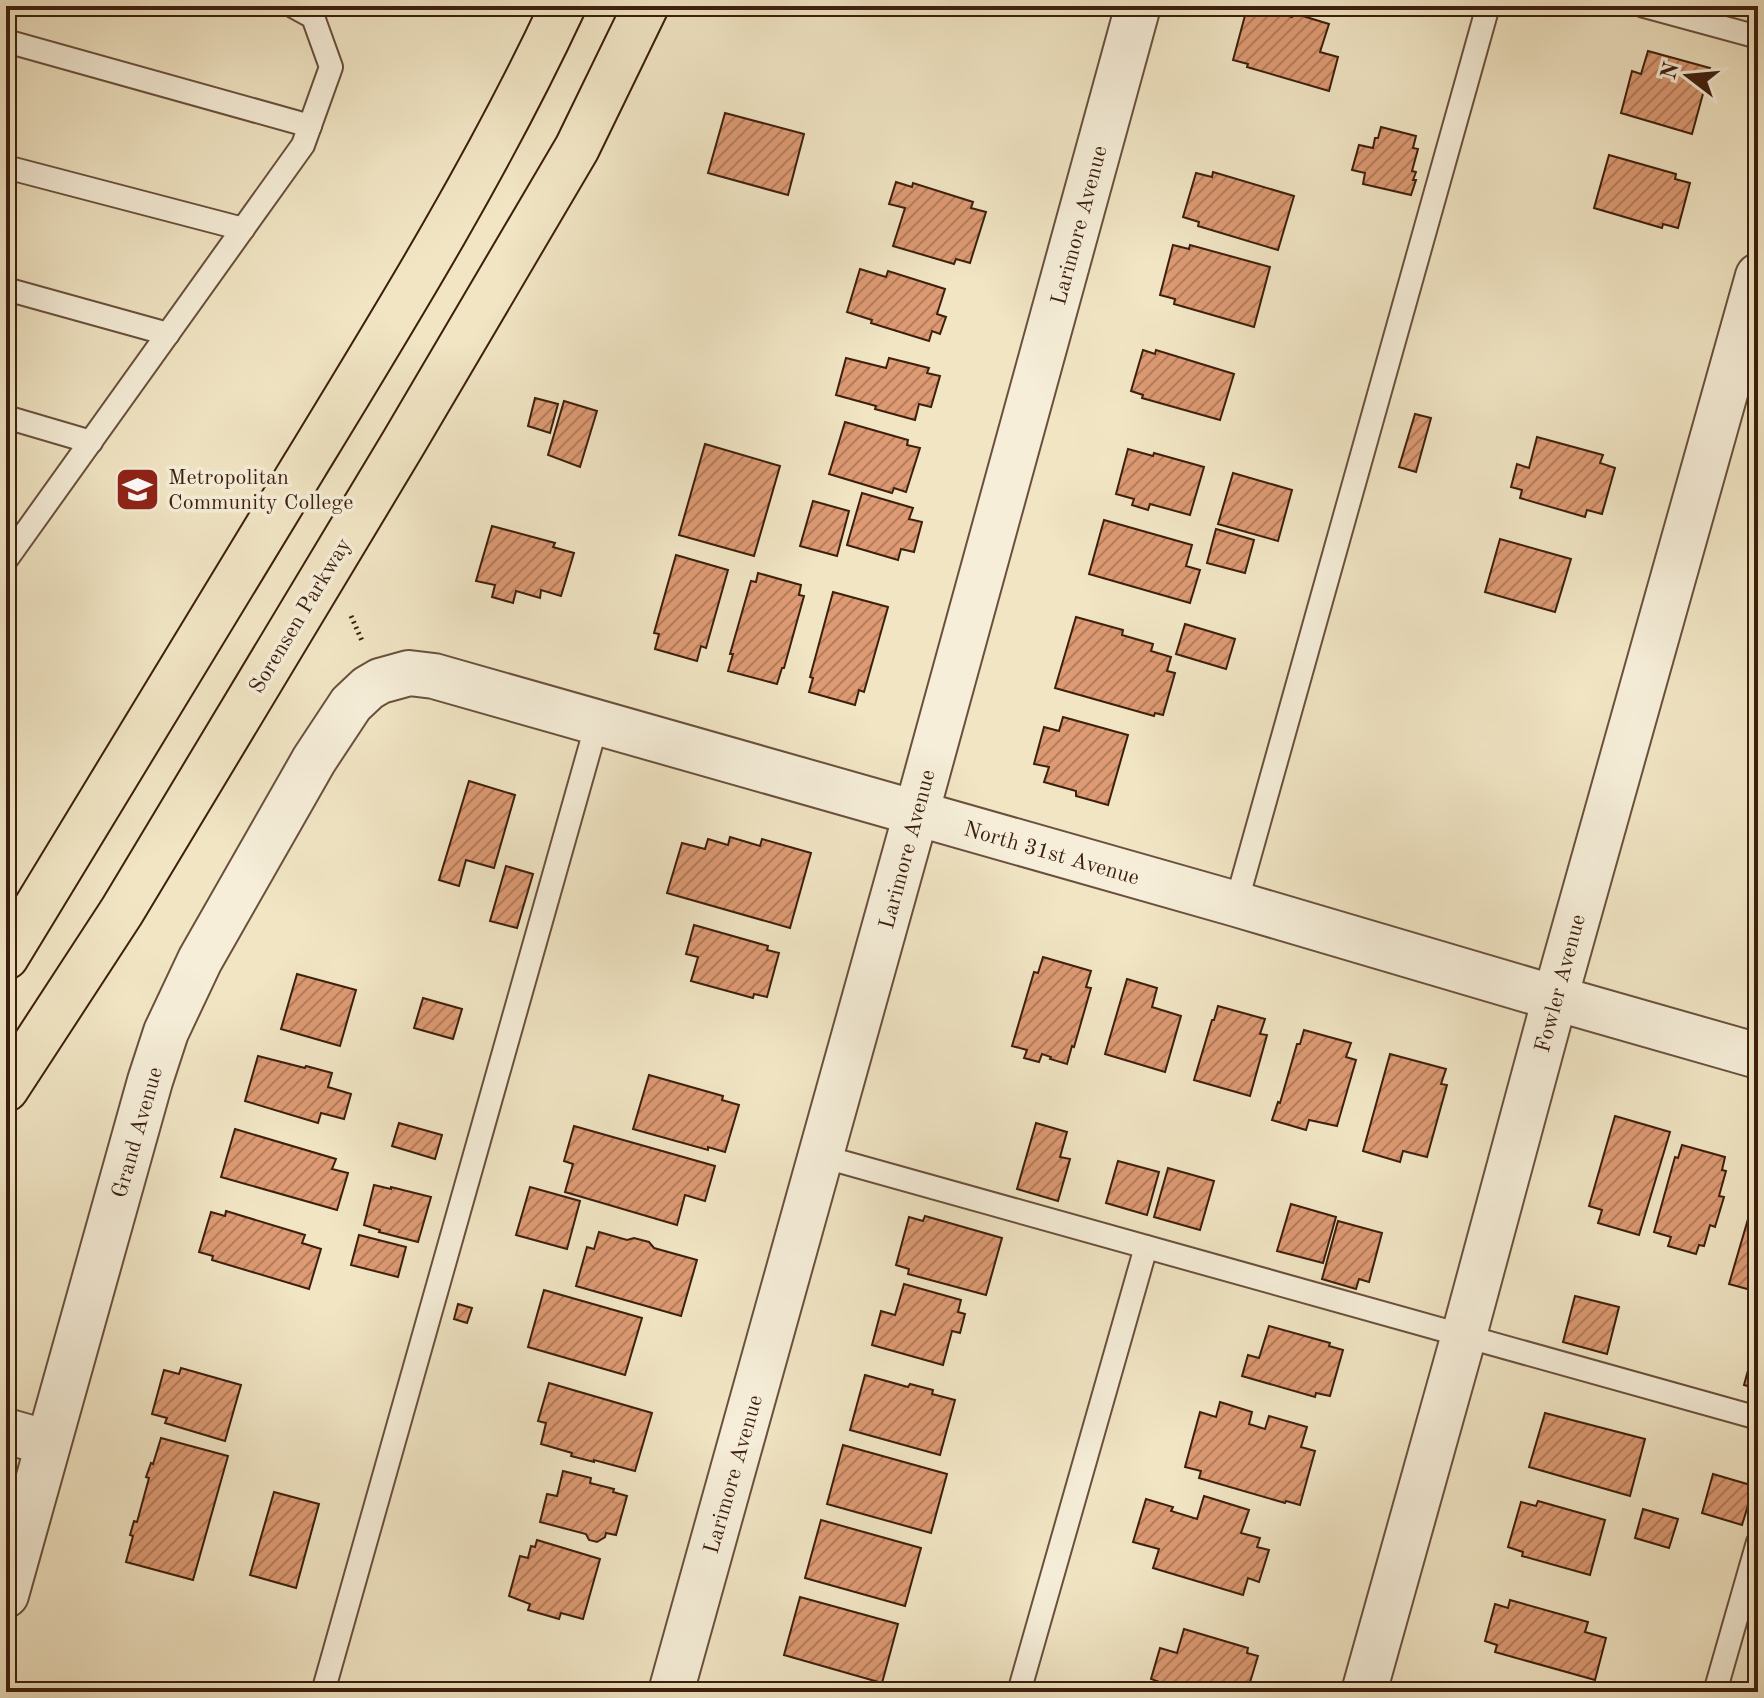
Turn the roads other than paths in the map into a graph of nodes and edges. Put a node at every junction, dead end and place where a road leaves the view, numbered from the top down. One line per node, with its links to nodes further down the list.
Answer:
1 (293, 6): 9 (lane)
2 (563, 6): 22 (main road)
3 (646, 6): 25 (main road, Sorensen Parkway)
4 (1138, 6): 20 (street, Larimore Avenue)
5 (1488, 6): 21 (lane)
6 (1644, 6): 7 (lane)
7 (1758, 37)
8 (6, 41): 9 (lane)
9 (310, 126): 11 (lane)
10 (6, 167): 11 (lane)
11 (243, 229): 14 (lane)
12 (1758, 276): 23 (street, Fowler Avenue)
13 (6, 289): 14 (lane)
14 (168, 334): 16 (lane)
15 (6, 417): 16 (lane)
16 (91, 442): 17 (lane)
17 (9, 550)
18 (351, 704): 19 (street, North 31st Avenue); 31 (street, Grand Avenue)
19 (597, 723): 20 (street, North 31st Avenue); 34 (lane)
20 (916, 814): 21 (street, North 31st Avenue); 26 (street, Larimore Avenue)
21 (1236, 904): 23 (street, North 31st Avenue)
22 (6, 957)
23 (1555, 998): 24 (street, North 31st Avenue); 28 (street, Fowler Avenue)
24 (1758, 1056)
25 (6, 1089)
26 (821, 1156): 27 (lane); 35 (street, Larimore Avenue)
27 (1146, 1247): 28 (lane); 36 (lane)
28 (1464, 1335): 29 (lane); 37 (street, Fowler Avenue)
29 (1758, 1418)
30 (6, 1431): 31 (street)
31 (48, 1443): 33 (street, Grand Avenue)
32 (1758, 1542): 38 (lane)
33 (6, 1595)
34 (323, 1692)
35 (671, 1692)
36 (1019, 1692)
37 (1364, 1692)
38 (1715, 1692)

